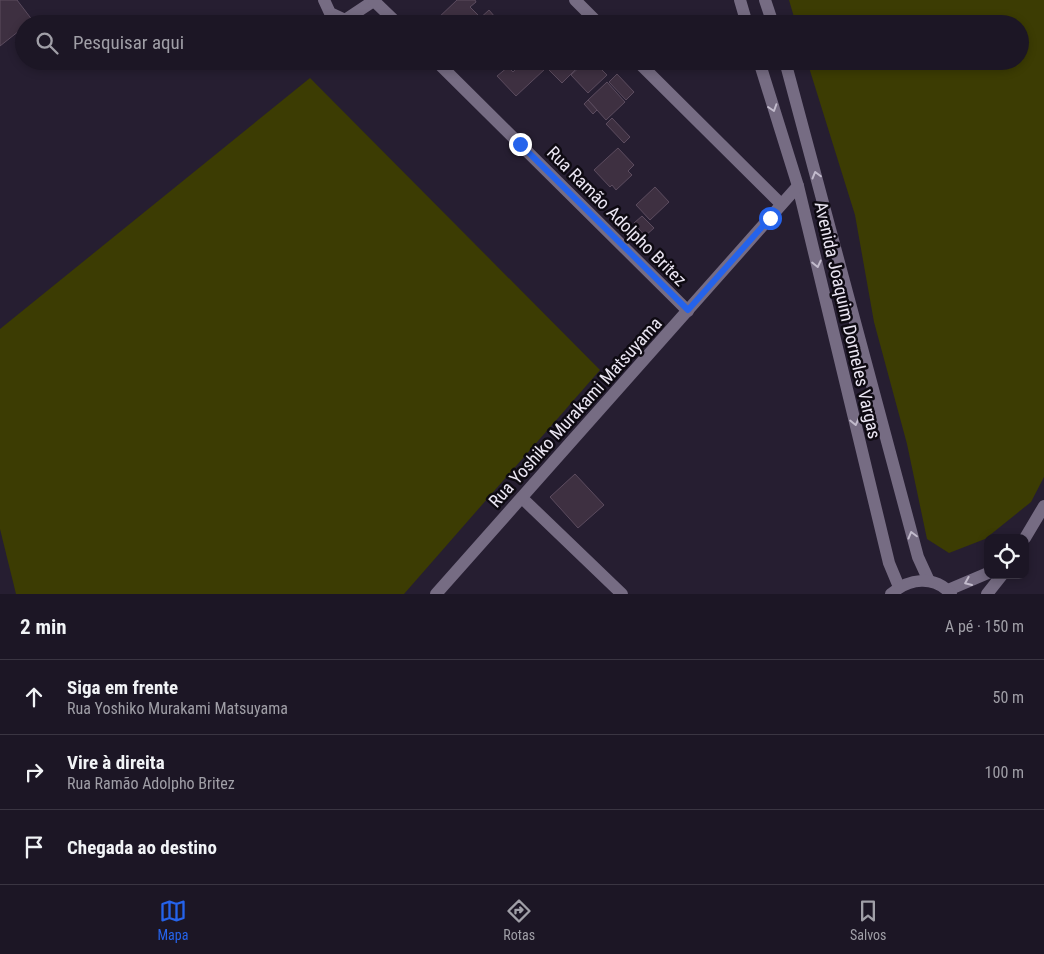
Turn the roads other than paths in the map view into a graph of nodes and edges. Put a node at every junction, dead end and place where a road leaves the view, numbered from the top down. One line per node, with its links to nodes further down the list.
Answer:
1 (324, 0): 6 (street)
2 (374, 0): 7 (street); 8 (street)
3 (575, 0): 9 (street)
4 (740, 0): 10 (street)
5 (765, 0): 11 (street)
6 (334, 15)
7 (352, 15)
8 (389, 15)
9 (590, 15)
10 (744, 15)
11 (770, 15)
12 (445, 70): 18 (street, Rua Ramão Adolpho Britez)
13 (646, 70): 17 (street)
14 (762, 70): 16 (street, Avenida Joaquim Dorneles Vargas, one-way to 16)
15 (787, 70): 24 (street, Avenida Joaquim Dorneles Vargas, one-way to 15)
16 (798, 186): 17 (street, Rua Yoshiko Murakami Matsuyama); 25 (street, Avenida Joaquim Dorneles Vargas, one-way to 25)
17 (781, 204): 18 (street, Rua Yoshiko Murakami Matsuyama)
18 (688, 310): 19 (street, Rua Yoshiko Murakami Matsuyama)
19 (522, 498): 27 (street); 28 (street, Rua Yoshiko Murakami Matsuyama)
20 (1044, 506): 21 (street)
21 (1027, 534)
22 (984, 576): 26 (street, one-way to 26)
23 (999, 579): 29 (street)
24 (929, 581): 25 (street); 26 (street)
25 (895, 591)
26 (950, 592)
27 (619, 593)
28 (436, 594)
29 (987, 594)

